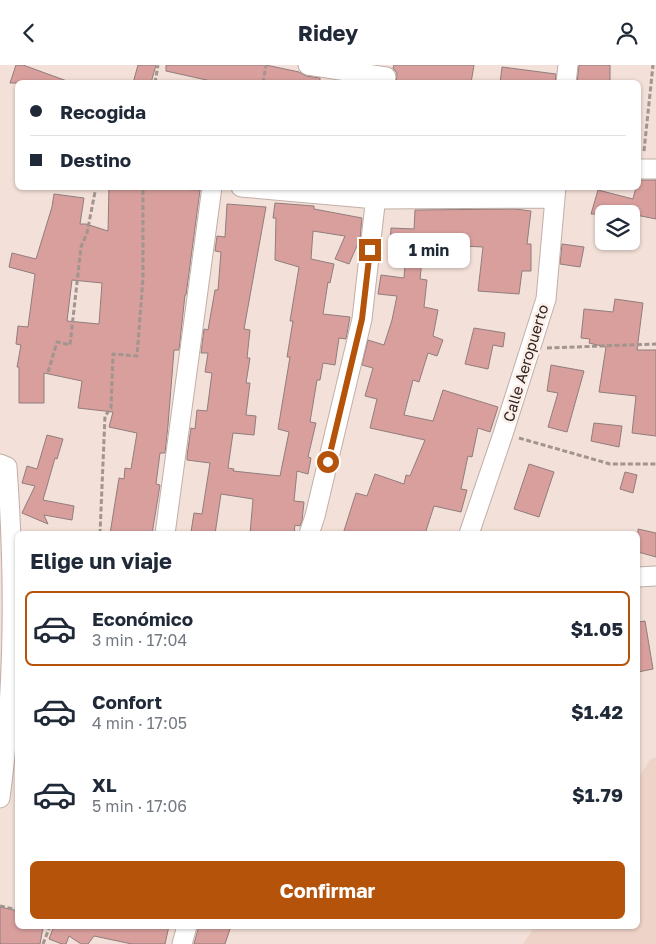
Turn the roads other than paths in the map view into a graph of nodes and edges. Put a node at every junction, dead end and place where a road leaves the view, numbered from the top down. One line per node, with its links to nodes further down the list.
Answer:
1 (308, 65): 3 (street)
2 (568, 65): 4 (street)
3 (386, 75)
4 (566, 80)
5 (212, 190): 10 (street)
6 (309, 190): 7 (street)
7 (377, 193): 8 (street); 11 (street)
8 (555, 193): 12 (street, Calle Aeropuerto)
9 (0, 464): 15 (street)
10 (165, 531)
11 (310, 531)
12 (470, 531)
13 (656, 576): 14 (street)
14 (640, 577)
15 (2, 765): 16 (street)
16 (0, 797)
17 (186, 929): 18 (street)
18 (182, 944)

